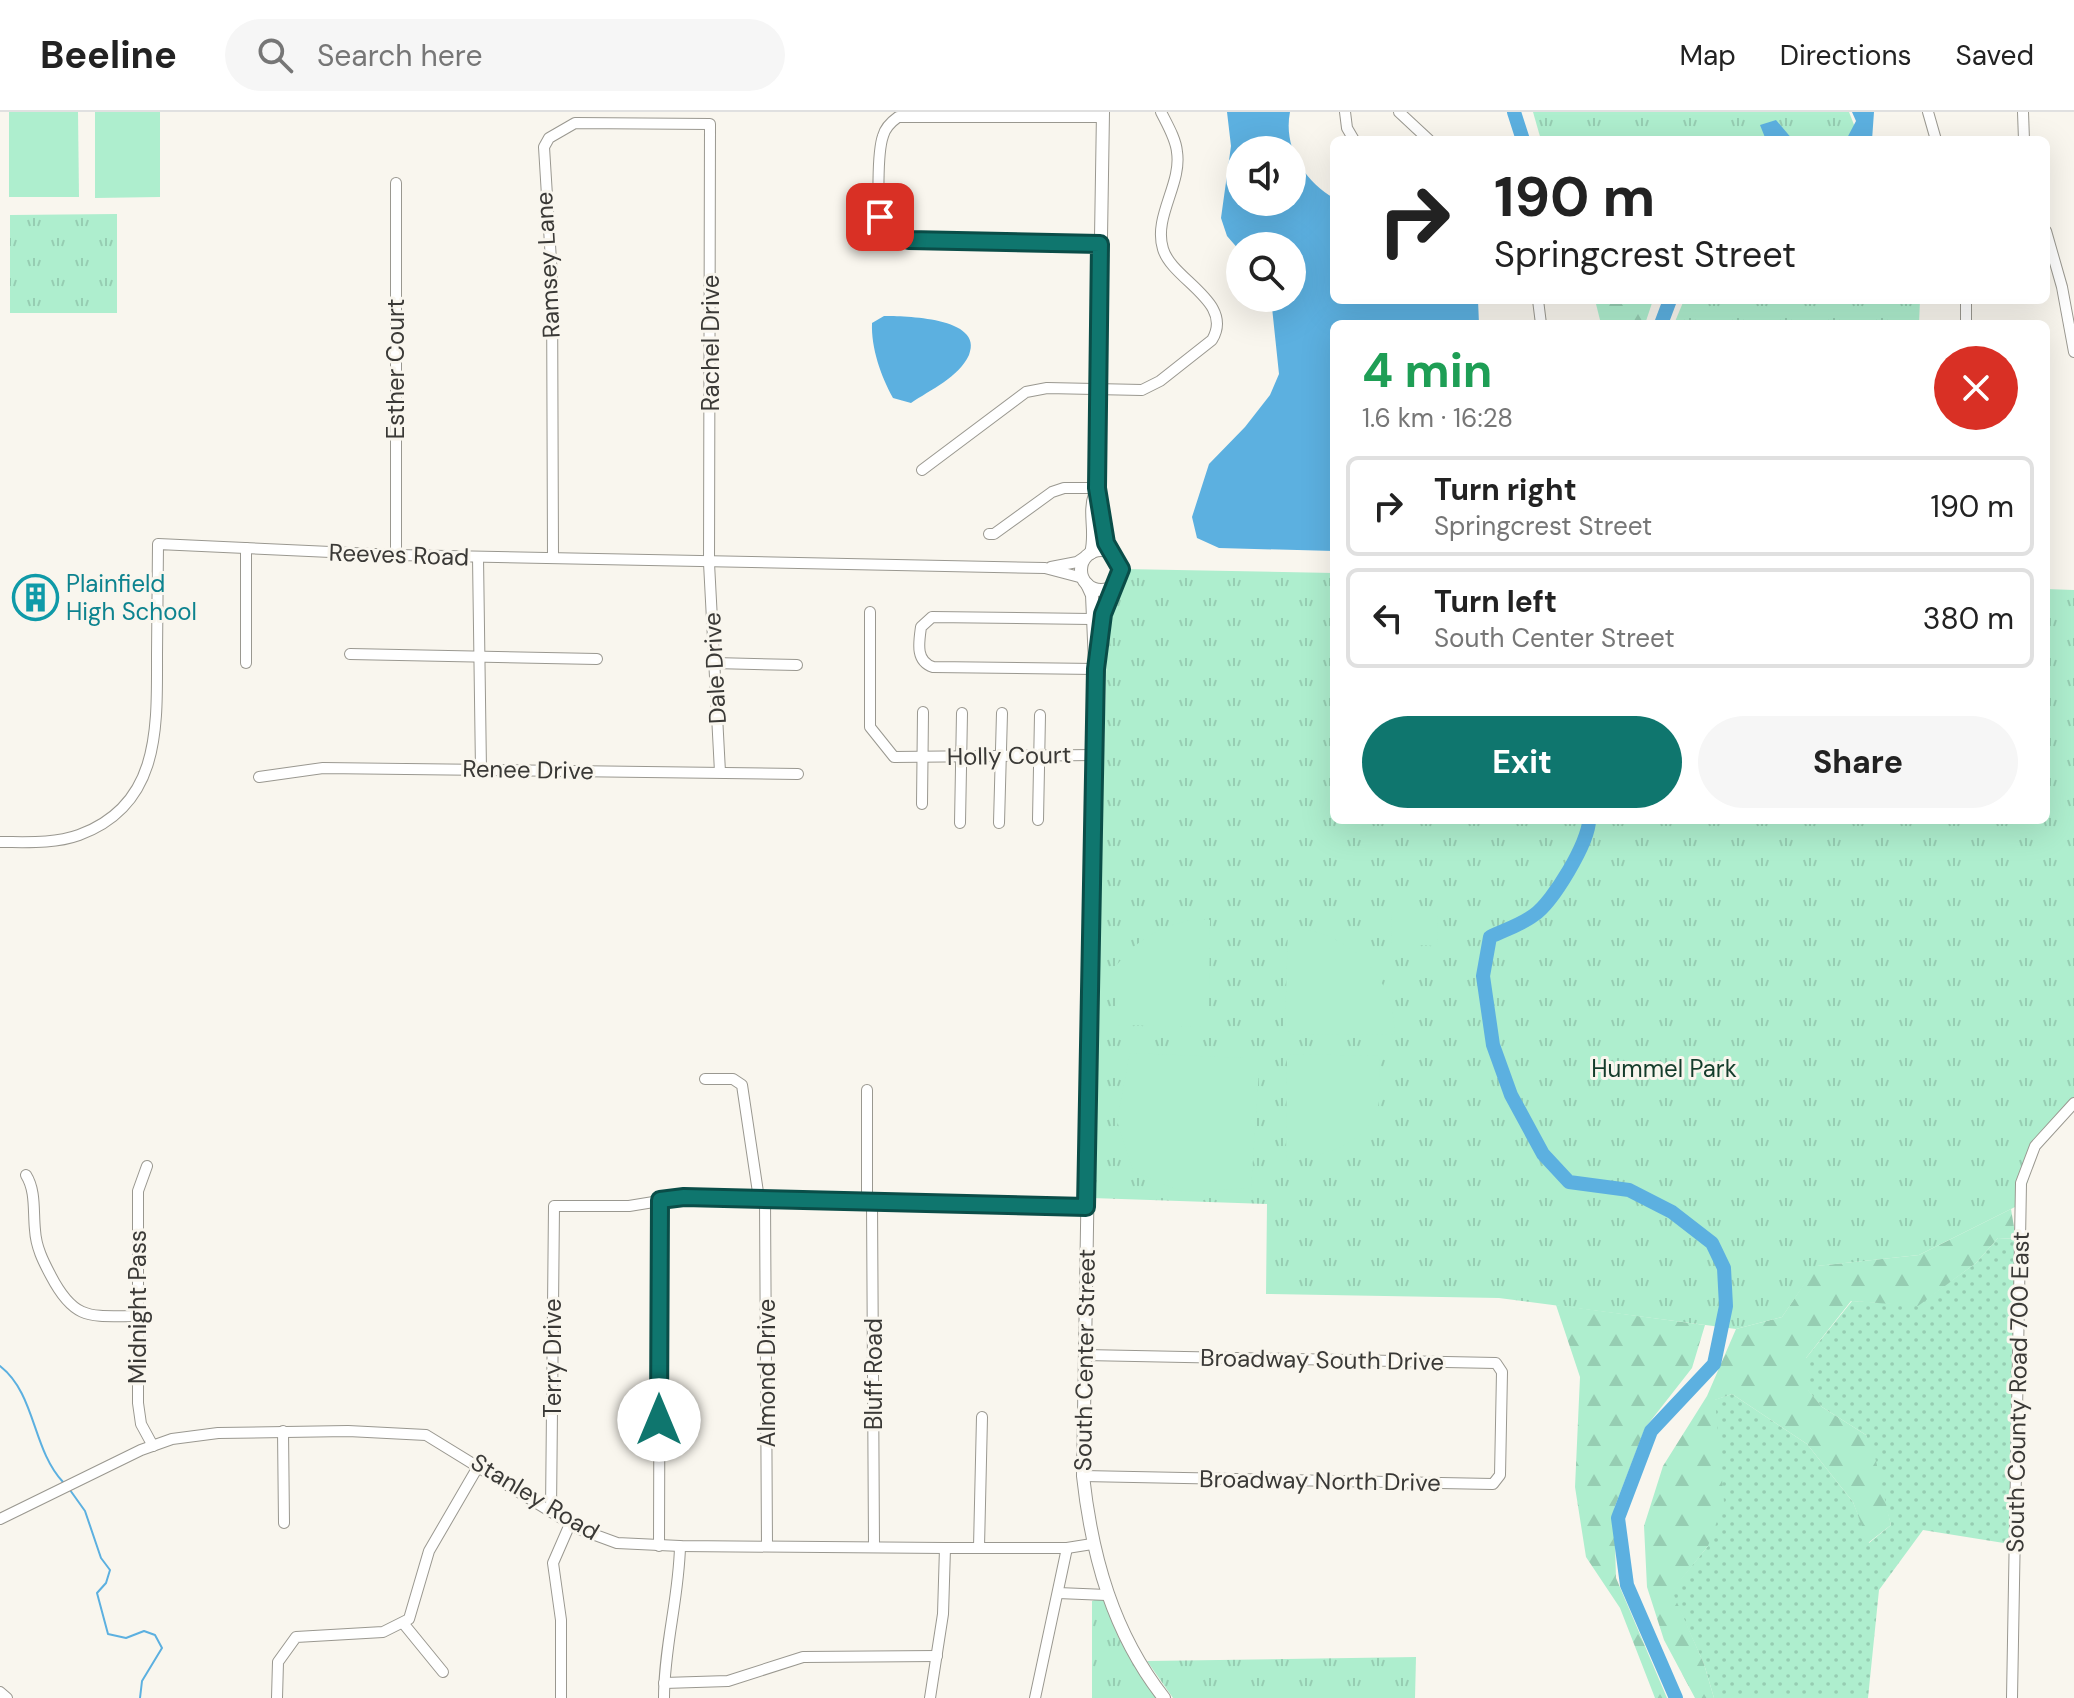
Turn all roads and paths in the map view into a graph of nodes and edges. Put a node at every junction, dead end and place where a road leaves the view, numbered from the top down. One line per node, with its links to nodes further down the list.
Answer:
1 (1161, 112): 16 (street)
2 (1345, 112): 8 (street)
3 (1928, 112): 10 (street)
4 (2023, 112): 11 (street)
5 (1401, 113): 9 (street)
6 (1103, 115): 13 (main road); 13 (street)
7 (710, 124): 25 (street, Ramsey Lane); 26 (street, Rachel Drive)
8 (1352, 136)
9 (1419, 136)
10 (1935, 136)
11 (2024, 136)
12 (396, 183): 23 (street, Esther Court)
13 (1100, 244): 16 (main road)
14 (2050, 245): 15 (street)
15 (2074, 352)
16 (1099, 389): 17 (street); 18 (main road)
17 (922, 470)
18 (1097, 488): 19 (street); 21 (main road); 22 (main road)
19 (989, 534)
20 (246, 548): 23 (street, Reeves Road); 35 (street); 56 (street, Reeves Road)
21 (1088, 554): 22 (main road); 27 (street, Reeves Road); 28 (main road)
22 (1113, 554): 29 (main road)
23 (396, 555): 24 (street, Reeves Road)
24 (478, 557): 25 (street, Reeves Road); 33 (street)
25 (553, 558): 26 (street, Reeves Road)
26 (709, 563): 27 (street, Reeves Road); 36 (street, Dale Drive)
27 (1045, 568): 28 (street, Reeves Road)
28 (1085, 581): 29 (main road); 31 (main road, South Center Street)
29 (1114, 584): 38 (main road, South Center Street)
30 (870, 612): 46 (street, Holly Court)
31 (1091, 619): 38 (main road, South Center Street); 38 (street)
32 (350, 654): 33 (street)
33 (477, 658): 34 (street); 48 (street)
34 (597, 659)
35 (246, 663)
36 (714, 663): 37 (street); 49 (street, Dale Drive)
37 (797, 665)
38 (1096, 669): 45 (main road, South Center Street)
39 (923, 712): 46 (street)
40 (962, 713): 47 (street)
41 (1002, 713): 43 (street)
42 (1040, 715): 44 (street)
43 (1001, 755): 44 (street, Holly Court); 47 (street, Holly Court); 55 (street)
44 (1040, 755): 45 (street, Holly Court); 53 (street)
45 (1095, 755): 65 (main road, South Center Street)
46 (923, 758): 47 (street, Holly Court); 52 (street)
47 (961, 758): 54 (street)
48 (481, 770): 49 (street, Renee Drive); 51 (street, Renee Drive)
49 (720, 772): 50 (street, Renee Drive)
50 (798, 774)
51 (259, 777)
52 (922, 804)
53 (1038, 820)
54 (960, 823)
55 (999, 823)
56 (0, 842)
57 (705, 1079): 63 (street, Almond Drive)
58 (867, 1090): 64 (street, Bluff Road)
59 (2074, 1103): 100 (street, South County Road 700 East)
60 (147, 1166): 66 (street, Midnight Pass)
61 (26, 1175): 66 (street)
62 (660, 1200): 63 (street); 74 (street, Terry Drive); 79 (street)
63 (762, 1200): 64 (street); 81 (street, Almond Drive)
64 (870, 1202): 65 (street); 82 (street, Bluff Road)
65 (1086, 1207): 67 (main road, South Center Street)
66 (138, 1316): 71 (street, Midnight Pass)
67 (1085, 1355): 69 (street, Broadway South Drive); 73 (main road, South Center Street)
68 (982, 1417): 83 (street)
69 (1501, 1423): 73 (street, Broadway North Drive)
70 (283, 1431): 71 (street, Stanley Road); 72 (street, Stanley Road); 76 (street)
71 (153, 1446): 75 (street, Stanley Road)
72 (479, 1465): 74 (street, Stanley Road); 88 (street)
73 (1083, 1476): 78 (main road, South Center Street)
74 (551, 1511): 77 (street, Stanley Road)
75 (0, 1519)
76 (284, 1523)
77 (570, 1524): 79 (street, Stanley Road); 95 (street)
78 (1092, 1544): 85 (street, Stanley Road); 87 (main road, South Center Street)
79 (659, 1546): 80 (street, Stanley Road)
80 (680, 1546): 81 (street, Stanley Road); 91 (street)
81 (767, 1546): 82 (street, Stanley Road)
82 (874, 1546): 84 (street, Stanley Road)
83 (979, 1547): 84 (street, Stanley Road); 85 (street, Stanley Road)
84 (945, 1548): 89 (street)
85 (1067, 1548): 86 (street)
86 (1058, 1593): 87 (street); 98 (street)
87 (1107, 1595): 99 (main road, South Center Street)
88 (403, 1623): 90 (street); 94 (street)
89 (937, 1656): 91 (street); 97 (street)
90 (443, 1672)
91 (664, 1683): 96 (street)
92 (0, 1692): 93 (street)
93 (7, 1698)
94 (277, 1698)
95 (561, 1698)
96 (664, 1698)
97 (930, 1698)
98 (1035, 1698)
99 (1164, 1698)
100 (2012, 1698)

